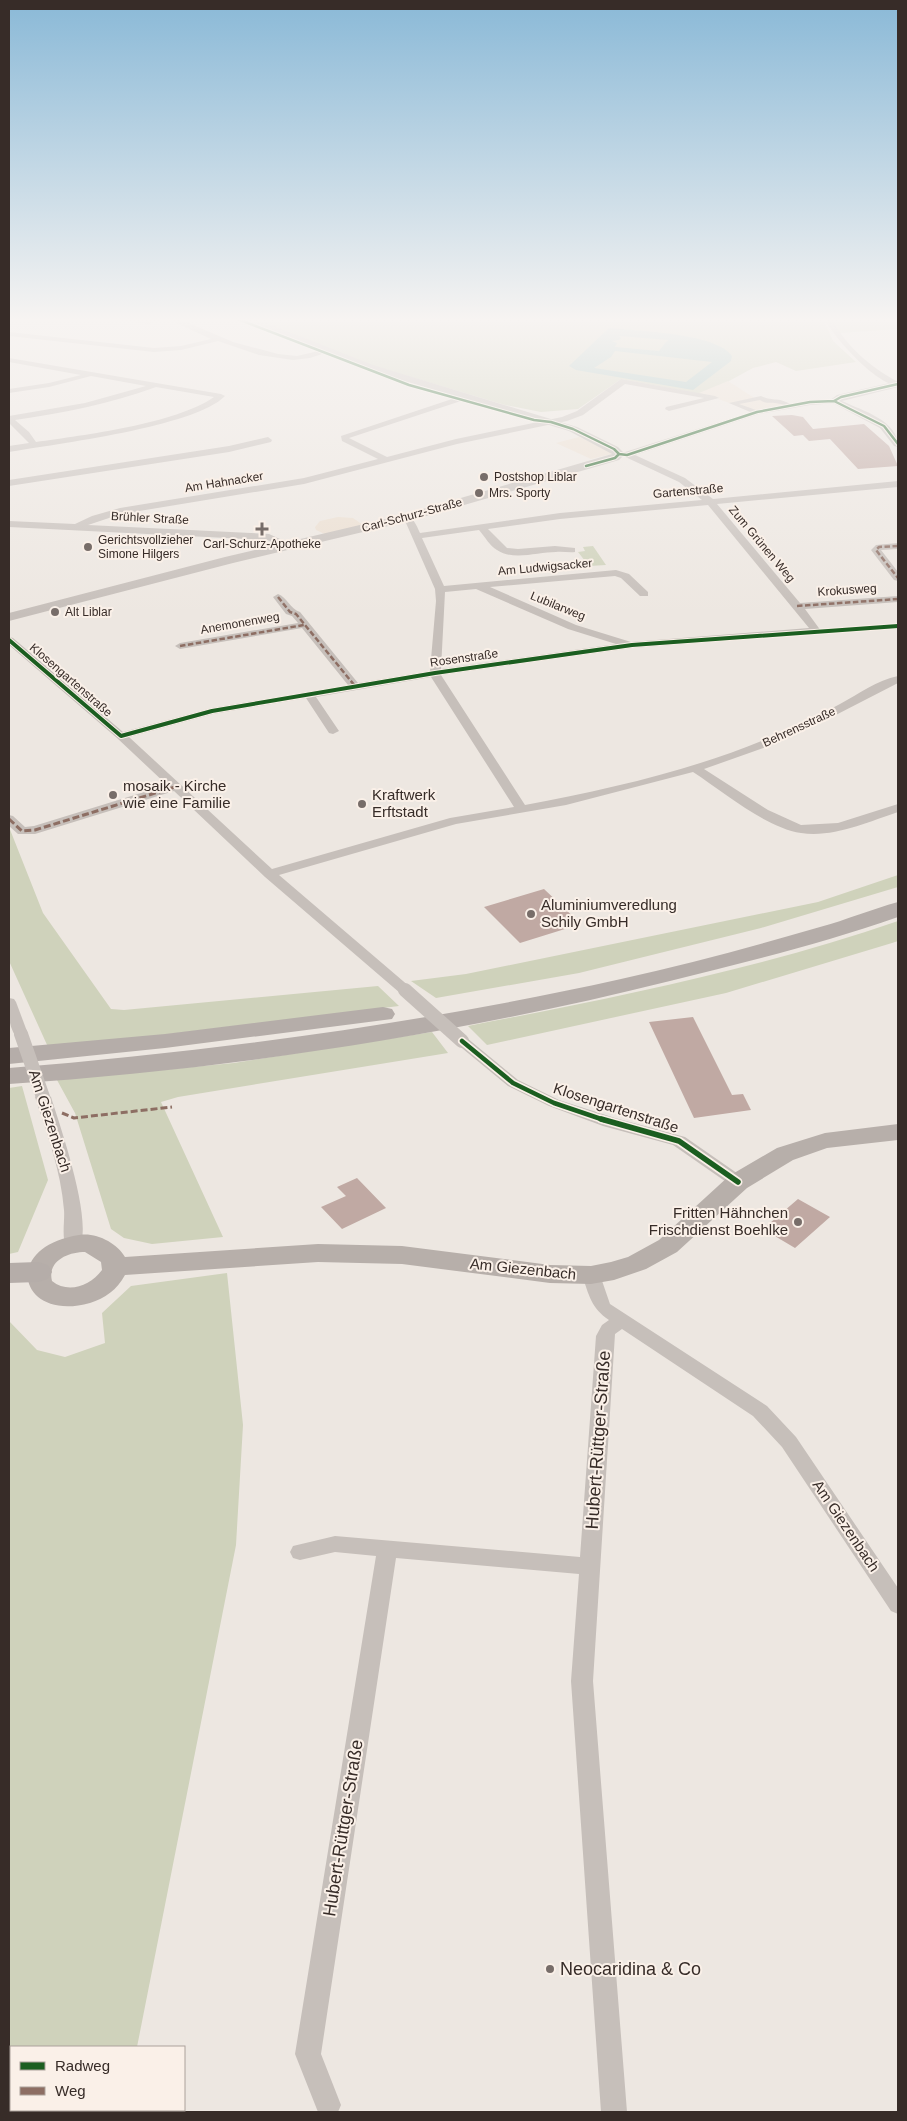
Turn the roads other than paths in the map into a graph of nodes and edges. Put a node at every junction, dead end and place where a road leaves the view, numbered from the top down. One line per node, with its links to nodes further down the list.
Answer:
1 (173, 417): 12 (street)
2 (403, 417): 15 (street)
3 (534, 417): 8 (street)
4 (567, 417): 8 (street, Am Hahnacker)
5 (741, 417): 14 (street, Carl-Schurz-Straße)
6 (866, 417): 9 (street)
7 (9, 418): 12 (street)
8 (551, 422): 14 (street); 15 (street, Am Hahnacker)
9 (895, 433): 11 (street)
10 (268, 440): 16 (street)
11 (898, 444)
12 (34, 445): 13 (street)
13 (9, 449)
14 (623, 454): 18 (street, Zum Grünen Weg); 19 (street, Carl-Schurz-Straße)
15 (386, 460): 21 (street, Am Hahnacker)
16 (9, 482)
17 (898, 484): 18 (street, Gartenstraße)
18 (711, 502): 22 (street, Gartenstraße); 33 (street, Zum Grünen Weg)
19 (405, 518): 23 (street); 24 (street, Carl-Schurz-Straße)
20 (9, 524): 21 (street, Brühler Straße)
21 (77, 527): 24 (street, Brühler Straße)
22 (482, 528): 23 (street, Gartenstraße); 26 (street)
23 (416, 536): 29 (street)
24 (288, 546): 34 (street, Carl-Schurz-Straße)
25 (898, 546): 27 (street, Krokusweg)
26 (572, 550)
27 (898, 578)
28 (477, 586): 29 (street, Am Ludwigsacker); 30 (street, Am Ludwigsacker); 38 (street, Lubilarweg)
29 (440, 589): 40 (street)
30 (644, 594)
31 (278, 597): 35 (street, Anemonenweg)
32 (898, 599): 33 (street, Krokusweg)
33 (797, 606): 36 (street, Zum Grünen Weg)
34 (9, 617)
35 (304, 626): 39 (street, Anemonenweg); 42 (street, Anemonenweg)
36 (816, 631): 38 (street, Rosenstraße)
37 (9, 640): 45 (street, Klosengartenstraße)
38 (632, 645): 40 (street, Rosenstraße)
39 (180, 646)
40 (435, 672): 42 (street, Rosenstraße); 48 (street)
41 (898, 679): 46 (street, Behrensstraße)
42 (355, 686): 43 (street, Rosenstraße)
43 (309, 694): 44 (street); 45 (street, Rosenstraße)
44 (333, 732)
45 (121, 736): 47 (street, Klosengartenstraße)
46 (695, 768): 48 (street, Behrensstraße); 49 (street)
47 (175, 787): 50 (street); 51 (street, Klosengartenstraße)
48 (521, 808): 51 (street, Behrensstraße)
49 (898, 808)
50 (9, 819)
51 (270, 874): 60 (street, Klosengartenstraße, bridge)
52 (898, 893): 55 (main road)
53 (898, 909): 58 (main road)
54 (9, 1002): 61 (street, Am Giezenbach, bridge)
55 (165, 1041): 56 (main road); 57 (main road)
56 (9, 1056)
57 (9, 1064)
58 (9, 1076)
59 (898, 1132): 60 (main road)
60 (738, 1182): 65 (main road)
61 (73, 1244): 62 (main road); 63 (main road)
62 (114, 1267): 63 (main road); 65 (main road, Am Giezenbach)
63 (38, 1272): 64 (main road)
64 (9, 1273)
65 (591, 1275): 66 (street, Am Giezenbach)
66 (620, 1320): 69 (street, Hubert-Rüttger-Straße); 70 (street, Am Giezenbach)
67 (387, 1549): 68 (street); 69 (street); 71 (street, Hubert-Rüttger-Straße)
68 (300, 1552)
69 (589, 1566): 72 (street, Hubert-Rüttger-Straße)
70 (898, 1605)
71 (328, 2105)
72 (614, 2112)

